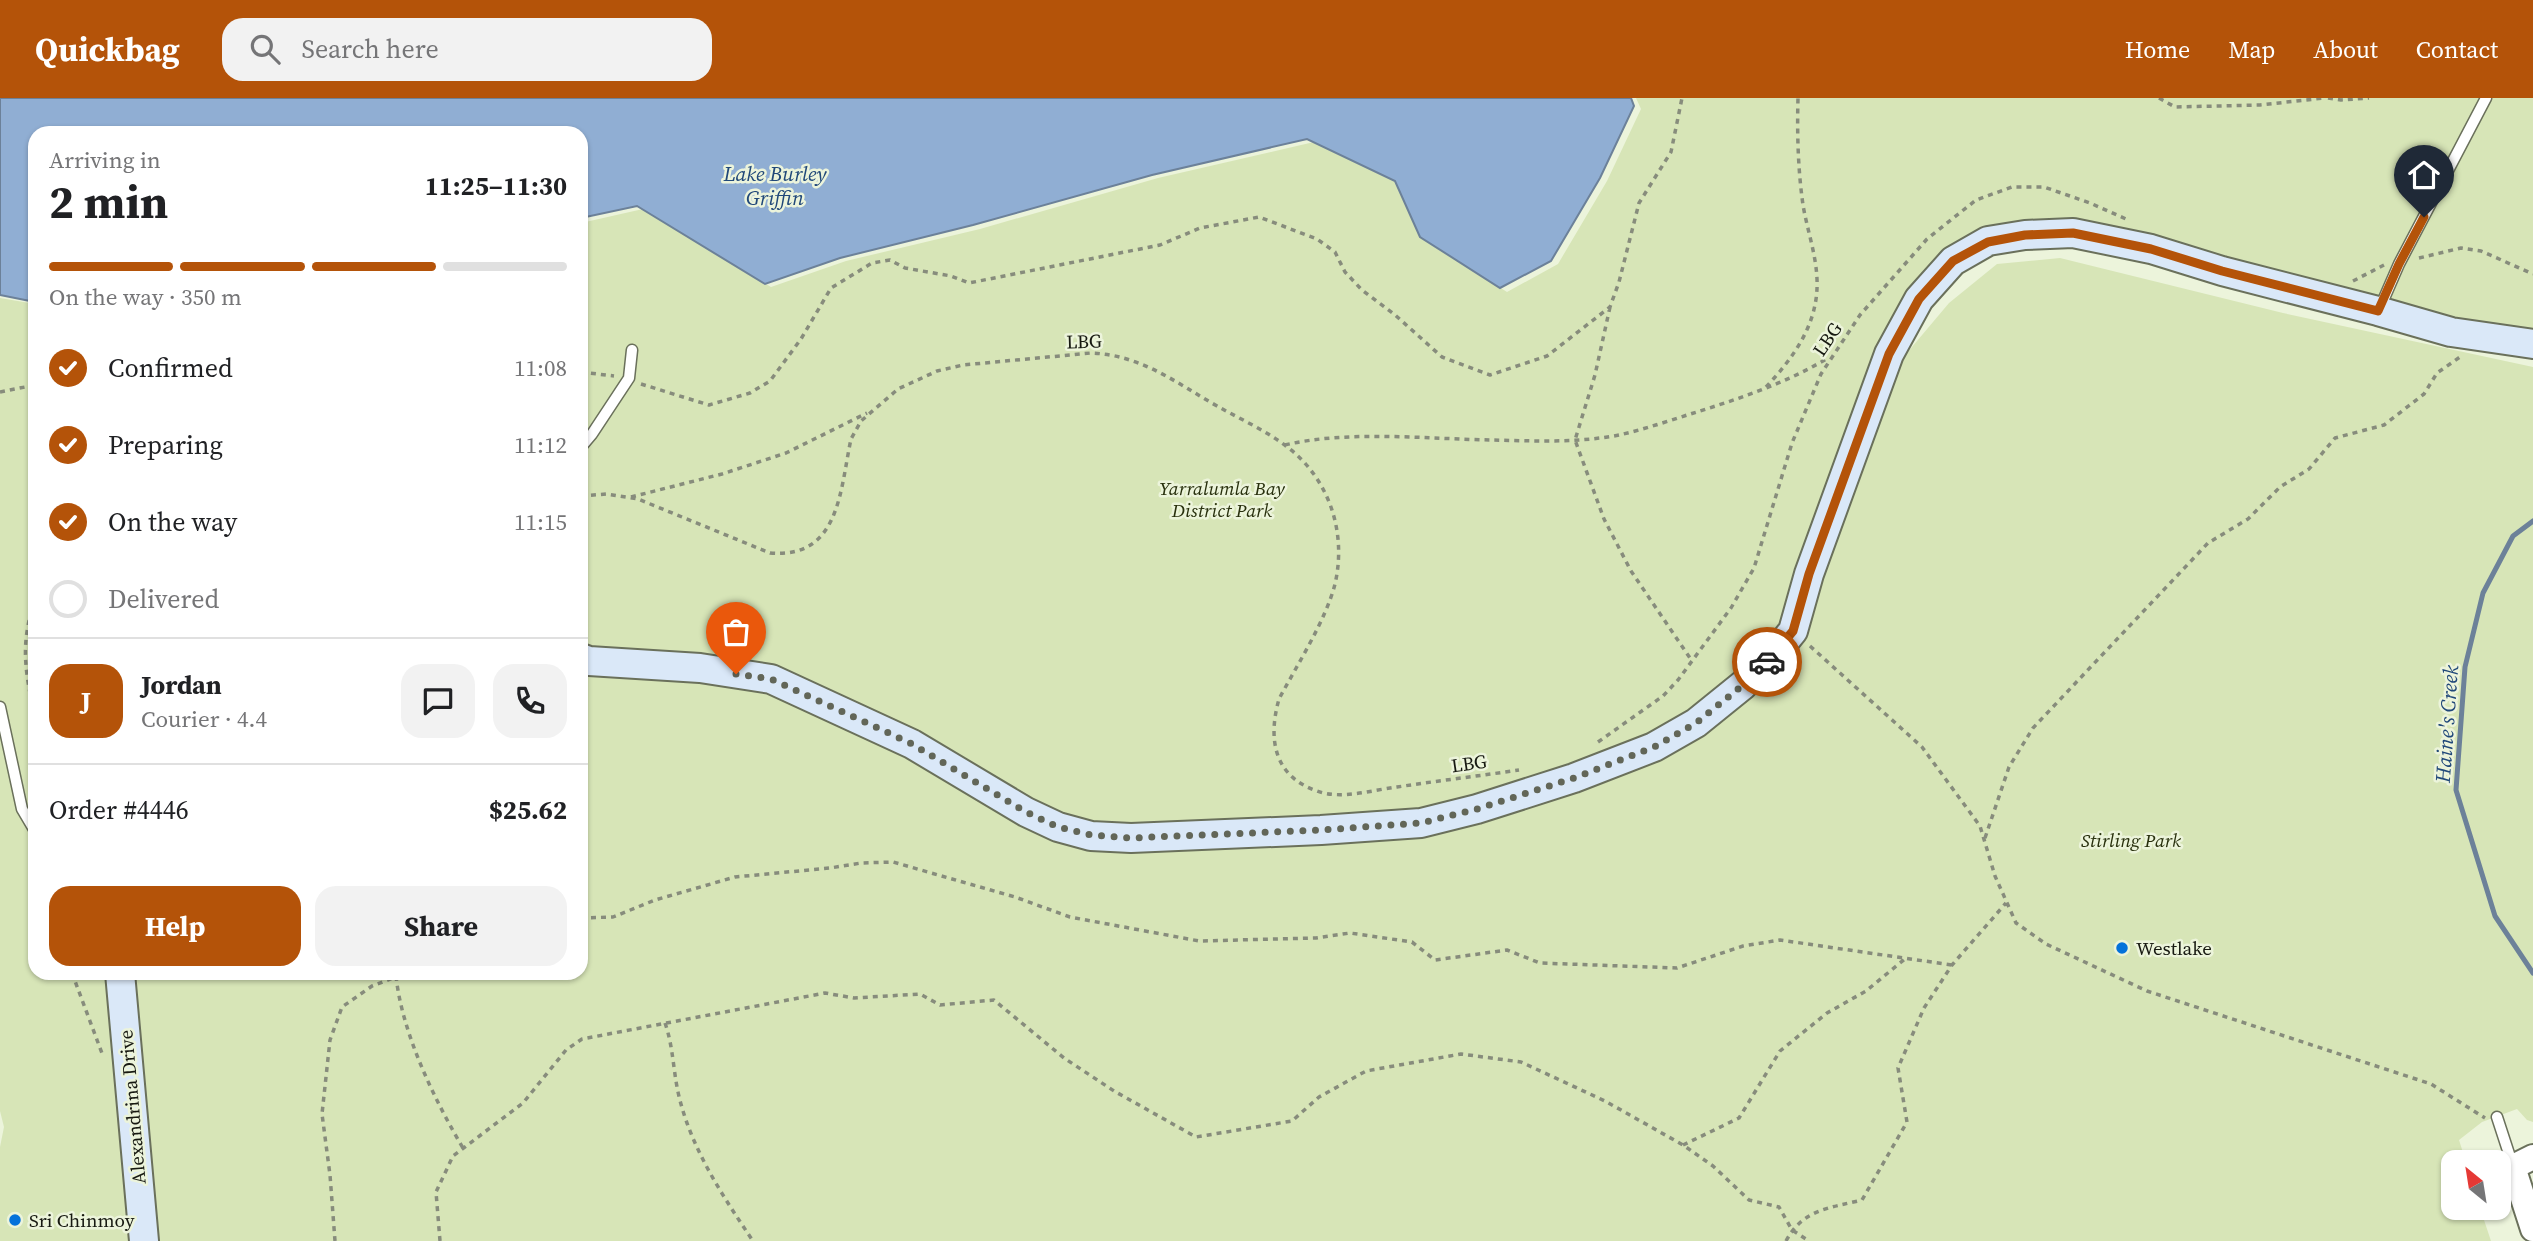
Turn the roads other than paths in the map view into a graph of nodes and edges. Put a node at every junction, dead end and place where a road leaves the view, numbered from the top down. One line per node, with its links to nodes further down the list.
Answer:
1 (2486, 98): 2 (lane)
2 (2378, 311): 3 (main road); 6 (main road)
3 (2533, 344)
4 (632, 350): 5 (lane)
5 (588, 439)
6 (588, 661)
7 (0, 707): 8 (lane)
8 (28, 819)
9 (121, 980): 13 (main road, Alexandrina Drive)
10 (2497, 1118): 11 (lane)
11 (2523, 1162): 12 (street)
12 (2533, 1229)
13 (144, 1241)

